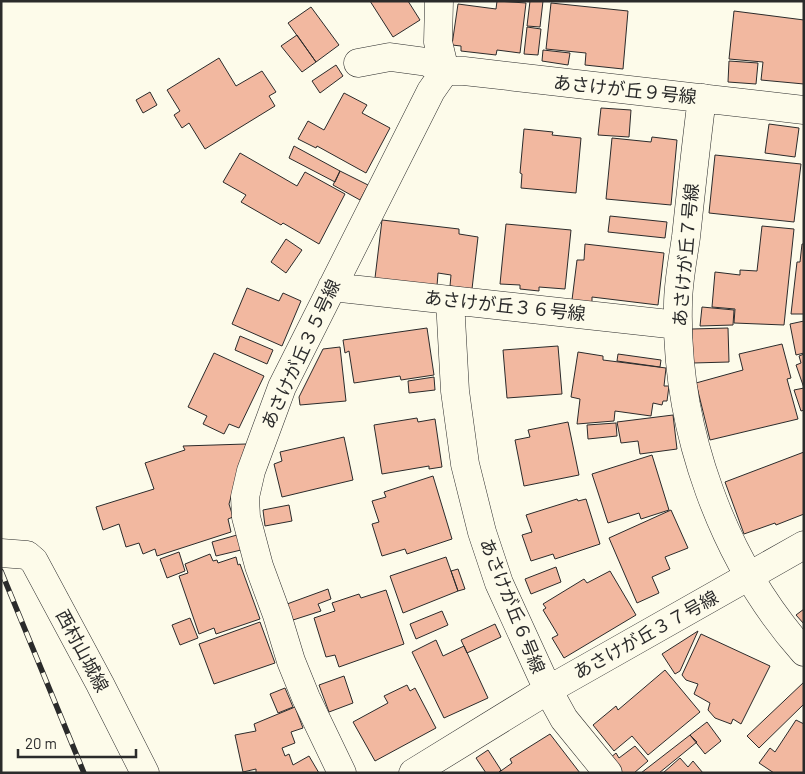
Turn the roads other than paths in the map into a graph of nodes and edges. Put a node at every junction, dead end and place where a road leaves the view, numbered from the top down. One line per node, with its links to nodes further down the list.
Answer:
1 (439, 1): 3 (street)
2 (358, 63): 3 (street, あさけが丘９号線)
3 (445, 71): 4 (street, あさけが丘９号線); 6 (street, あさけが丘３５号線)
4 (702, 98): 5 (street, あさけが丘９号線); 8 (street, あさけが丘７号線)
5 (804, 110)
6 (332, 287): 7 (street, あさけが丘３６号線); 15 (street, あさけが丘３５号線)
7 (450, 300): 8 (street, あさけが丘３６号線); 13 (street, あさけが丘６号線)
8 (678, 325): 11 (street, あさけが丘７号線)
9 (804, 545): 11 (street, あさけが丘３７号線)
10 (1, 553): 14 (street, 西村山城線)
11 (750, 577): 12 (street, あさけが丘７号線); 13 (street, あさけが丘３７号線)
12 (804, 652)
13 (548, 690): 16 (street, あさけが丘３７号線); 17 (street, あさけが丘６号線)
14 (145, 773)
15 (342, 773)
16 (413, 773)
17 (608, 773)

